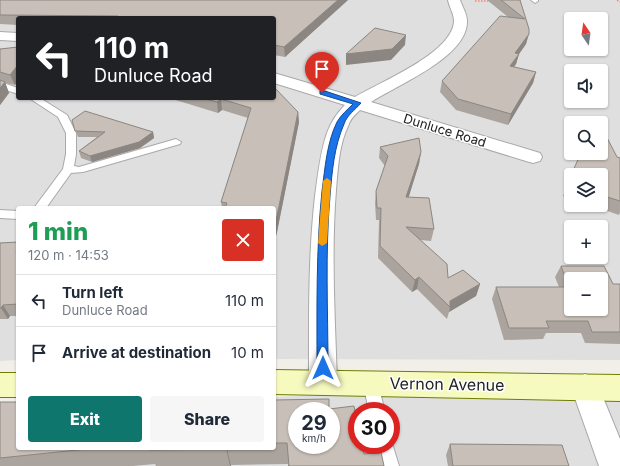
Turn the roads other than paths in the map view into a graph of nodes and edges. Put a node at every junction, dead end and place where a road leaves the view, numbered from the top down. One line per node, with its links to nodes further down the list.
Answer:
1 (454, 0): 8 (street)
2 (0, 36): 3 (street)
3 (16, 37)
4 (276, 79): 8 (street, Dunluce Road)
5 (0, 85): 6 (lane)
6 (16, 90)
7 (37, 100): 11 (lane)
8 (358, 103): 10 (street, Dunluce Road); 16 (street)
9 (176, 142): 11 (lane)
10 (533, 157)
11 (68, 169): 12 (lane)
12 (41, 206)
13 (0, 214): 14 (lane)
14 (16, 214)
15 (276, 382): 16 (street, Vernon Avenue)
16 (323, 382): 17 (street, Vernon Avenue)
17 (371, 383): 20 (street, Vernon Avenue); 22 (lane)
18 (0, 385): 19 (street)
19 (16, 385)
20 (585, 387): 21 (street, Vernon Avenue); 25 (street)
21 (620, 388)
22 (375, 402)
23 (387, 454): 24 (lane)
24 (390, 466)
25 (615, 466)

